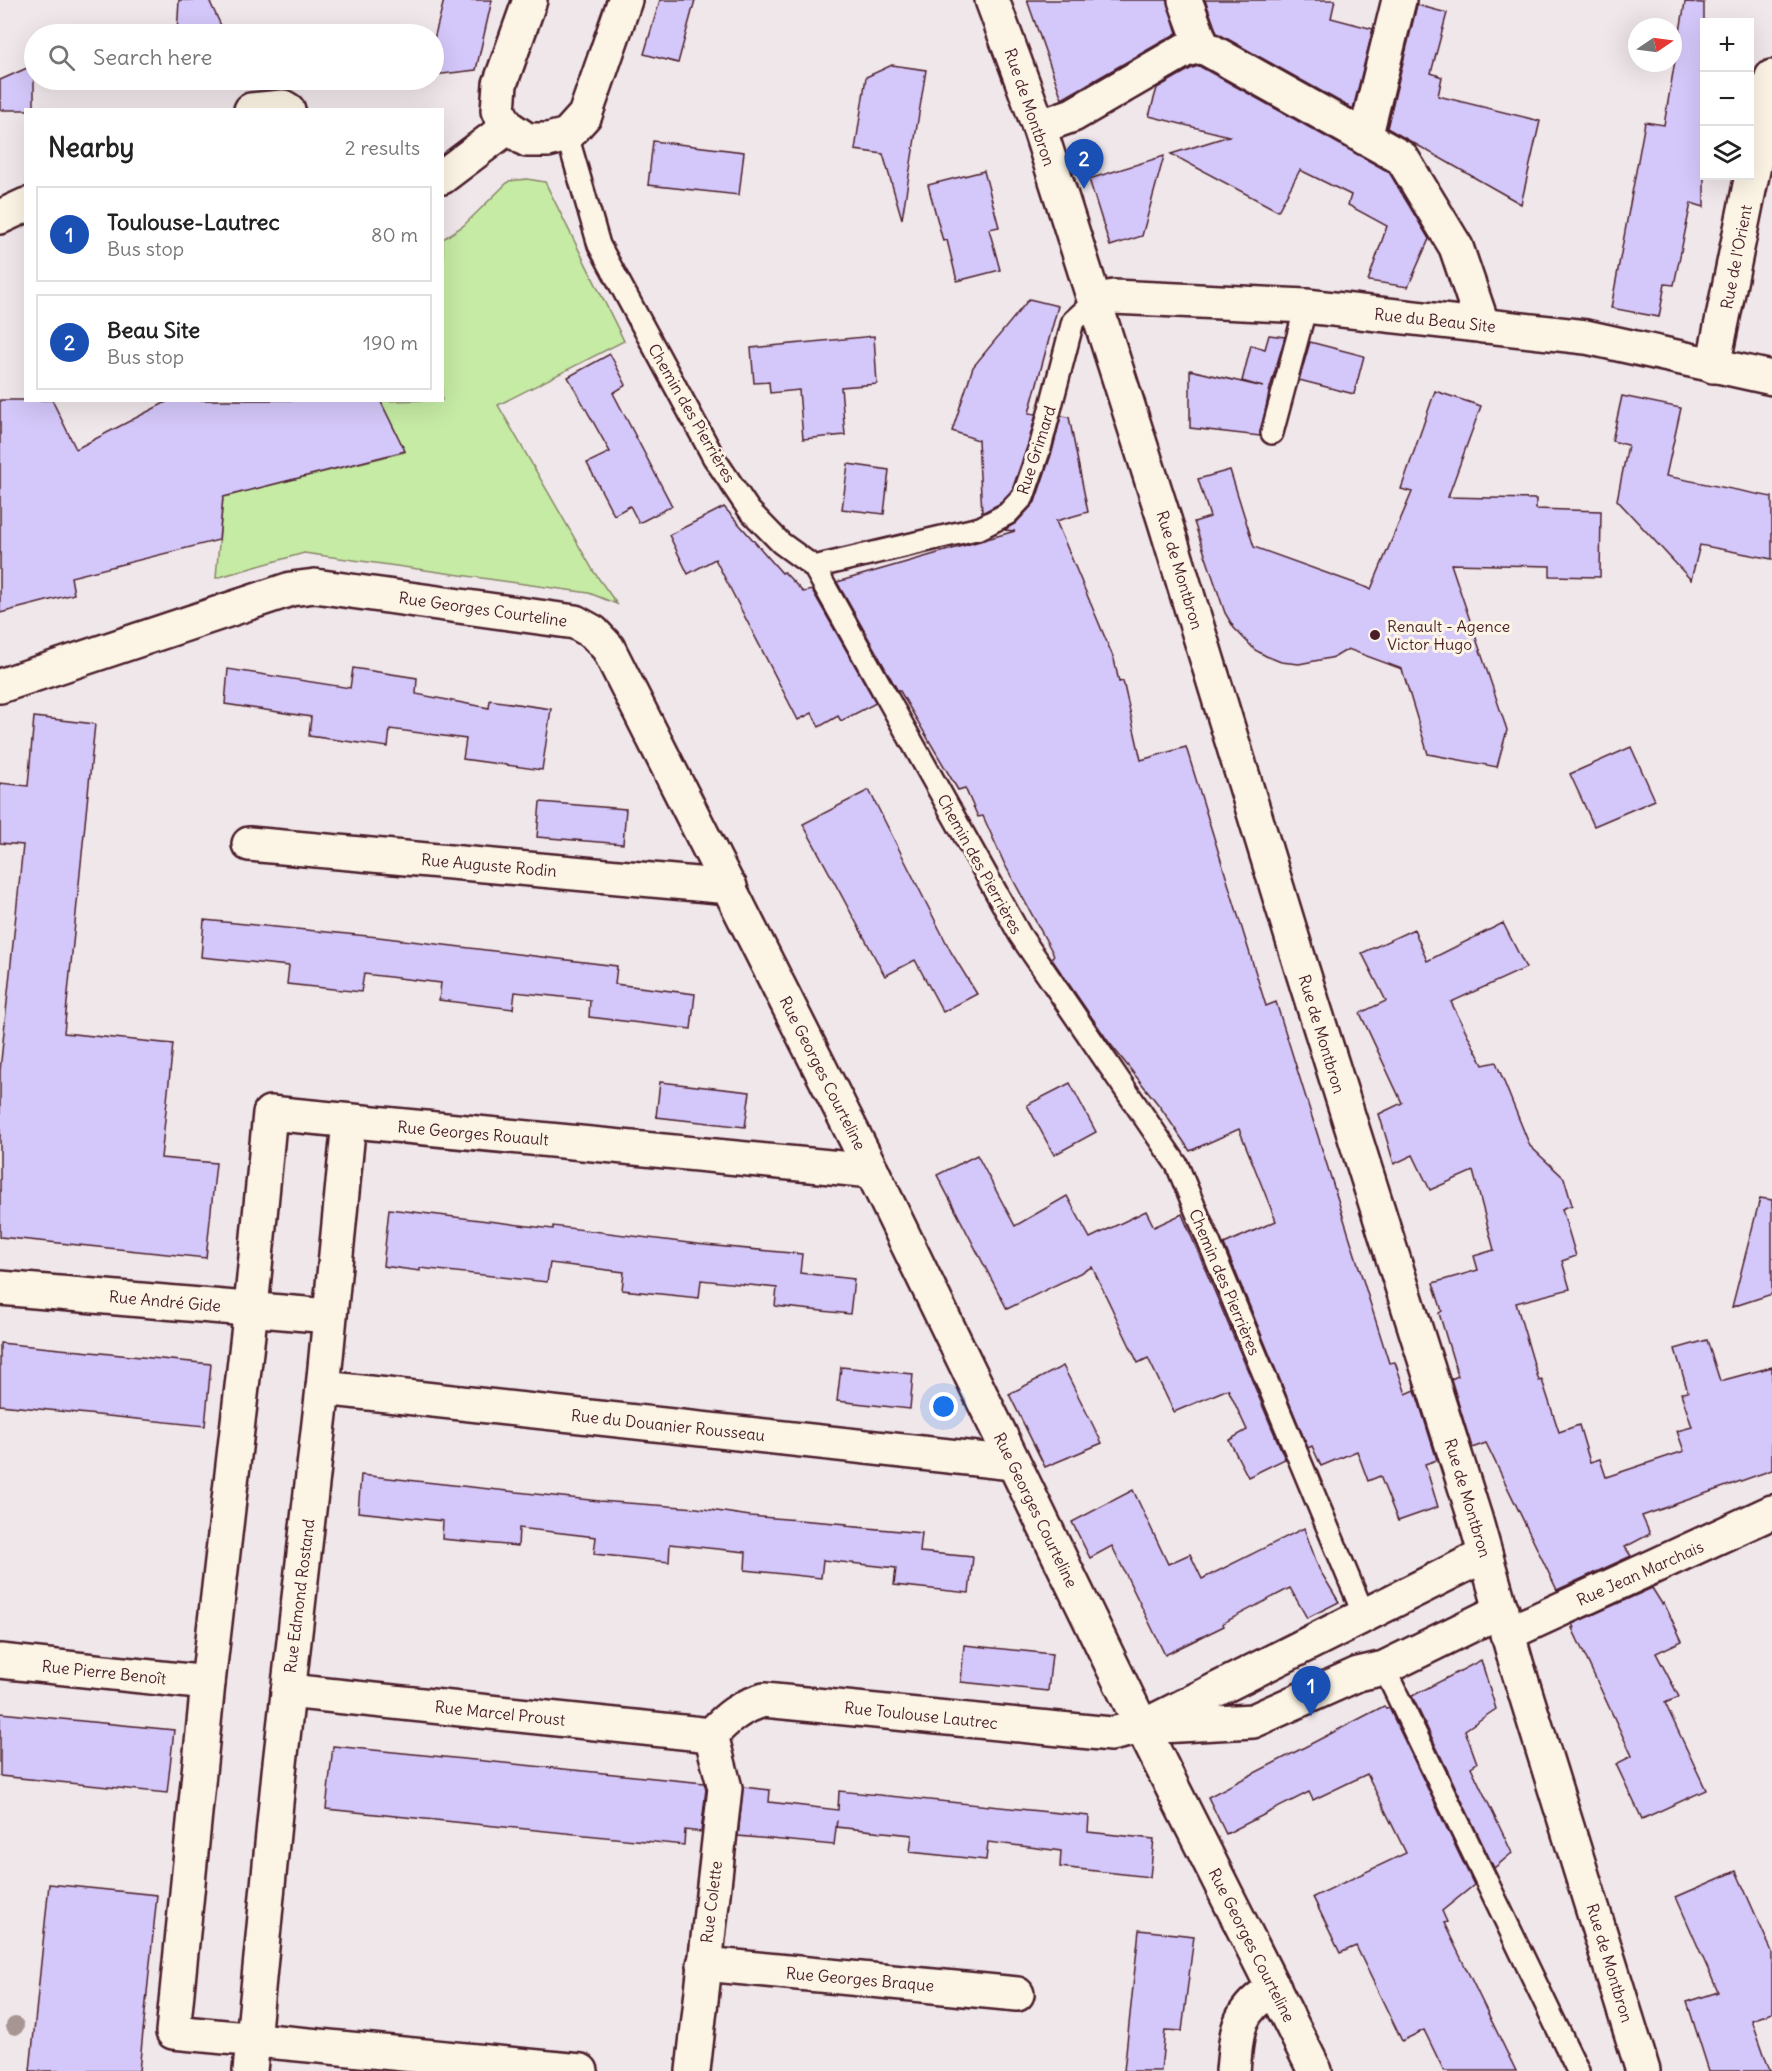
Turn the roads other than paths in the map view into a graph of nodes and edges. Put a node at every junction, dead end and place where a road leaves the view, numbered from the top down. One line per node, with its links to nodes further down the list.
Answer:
1 (530, 0): 8 (street)
2 (625, 0): 10 (street)
3 (992, 0): 9 (street, Rue de Montbron)
4 (1185, 0): 6 (street)
5 (1400, 0): 11 (street)
6 (1202, 46): 9 (street); 11 (street)
7 (1772, 77): 18 (street, Rue de l'Orient)
8 (508, 127): 10 (street); 12 (street)
9 (1039, 127): 15 (street, Rue de Montbron)
10 (567, 135): 21 (lane, Chemin des Pierrières)
11 (1365, 138): 17 (street)
12 (444, 175)
13 (24, 206): 14 (street)
14 (0, 217)
15 (1095, 301): 16 (street, Rue du Beau Site); 21 (lane, Rue Grimard); 33 (street, Rue de Montbron)
16 (1306, 306): 17 (street, Rue du Beau Site); 20 (lane)
17 (1483, 326): 18 (street, Rue du Beau Site)
18 (1713, 366): 19 (street, Rue du Beau Site)
19 (1772, 378)
20 (1272, 433)
21 (814, 567): 34 (lane, Chemin des Pierrières)
22 (0, 686): 24 (street, Rue Georges Courteline)
23 (249, 844): 24 (street, Rue Auguste Rodin)
24 (730, 887): 26 (street, Rue Georges Courteline)
25 (349, 1121): 26 (street, Rue Georges Rouault); 28 (street, Rue Georges Rouault); 29 (street, Rue Edmond Rostand)
26 (872, 1171): 31 (street, Rue Georges Courteline)
27 (0, 1288): 28 (street, Rue André Gide)
28 (251, 1308): 29 (street, Rue André Gide); 38 (street)
29 (329, 1316): 30 (street, Rue Edmond Rostand)
30 (323, 1388): 31 (street, Rue du Douanier Rousseau); 39 (street, Rue Edmond Rostand)
31 (1013, 1463): 40 (street, Rue Georges Courteline)
32 (1772, 1512): 35 (street, Rue Jean Marchais)
33 (1485, 1555): 34 (street); 35 (street, Rue de Montbron)
34 (1364, 1615): 40 (street)
35 (1504, 1622): 37 (street, Rue Jean Marchais); 46 (street, Rue de Montbron)
36 (0, 1661): 38 (street, Rue Pierre Benoît)
37 (1384, 1668): 40 (street, Rue Jean Marchais); 51 (lane)
38 (208, 1683): 45 (street)
39 (288, 1691): 41 (street, Rue Marcel Proust); 45 (street, Rue Edmond Rostand)
40 (1142, 1727): 41 (street, Rue Toulouse Lautrec); 43 (street, Rue Georges Courteline)
41 (711, 1735): 42 (street, Rue Colette)
42 (704, 1964): 44 (street, Rue Georges Braque); 48 (street, Rue Colette)
43 (1274, 1988): 49 (street); 50 (street, Rue Georges Courteline)
44 (1017, 1994)
45 (252, 2055): 47 (street)
46 (1635, 2070)
47 (581, 2071)
48 (693, 2071)
49 (1233, 2071)
50 (1315, 2071)
51 (1578, 2071)

